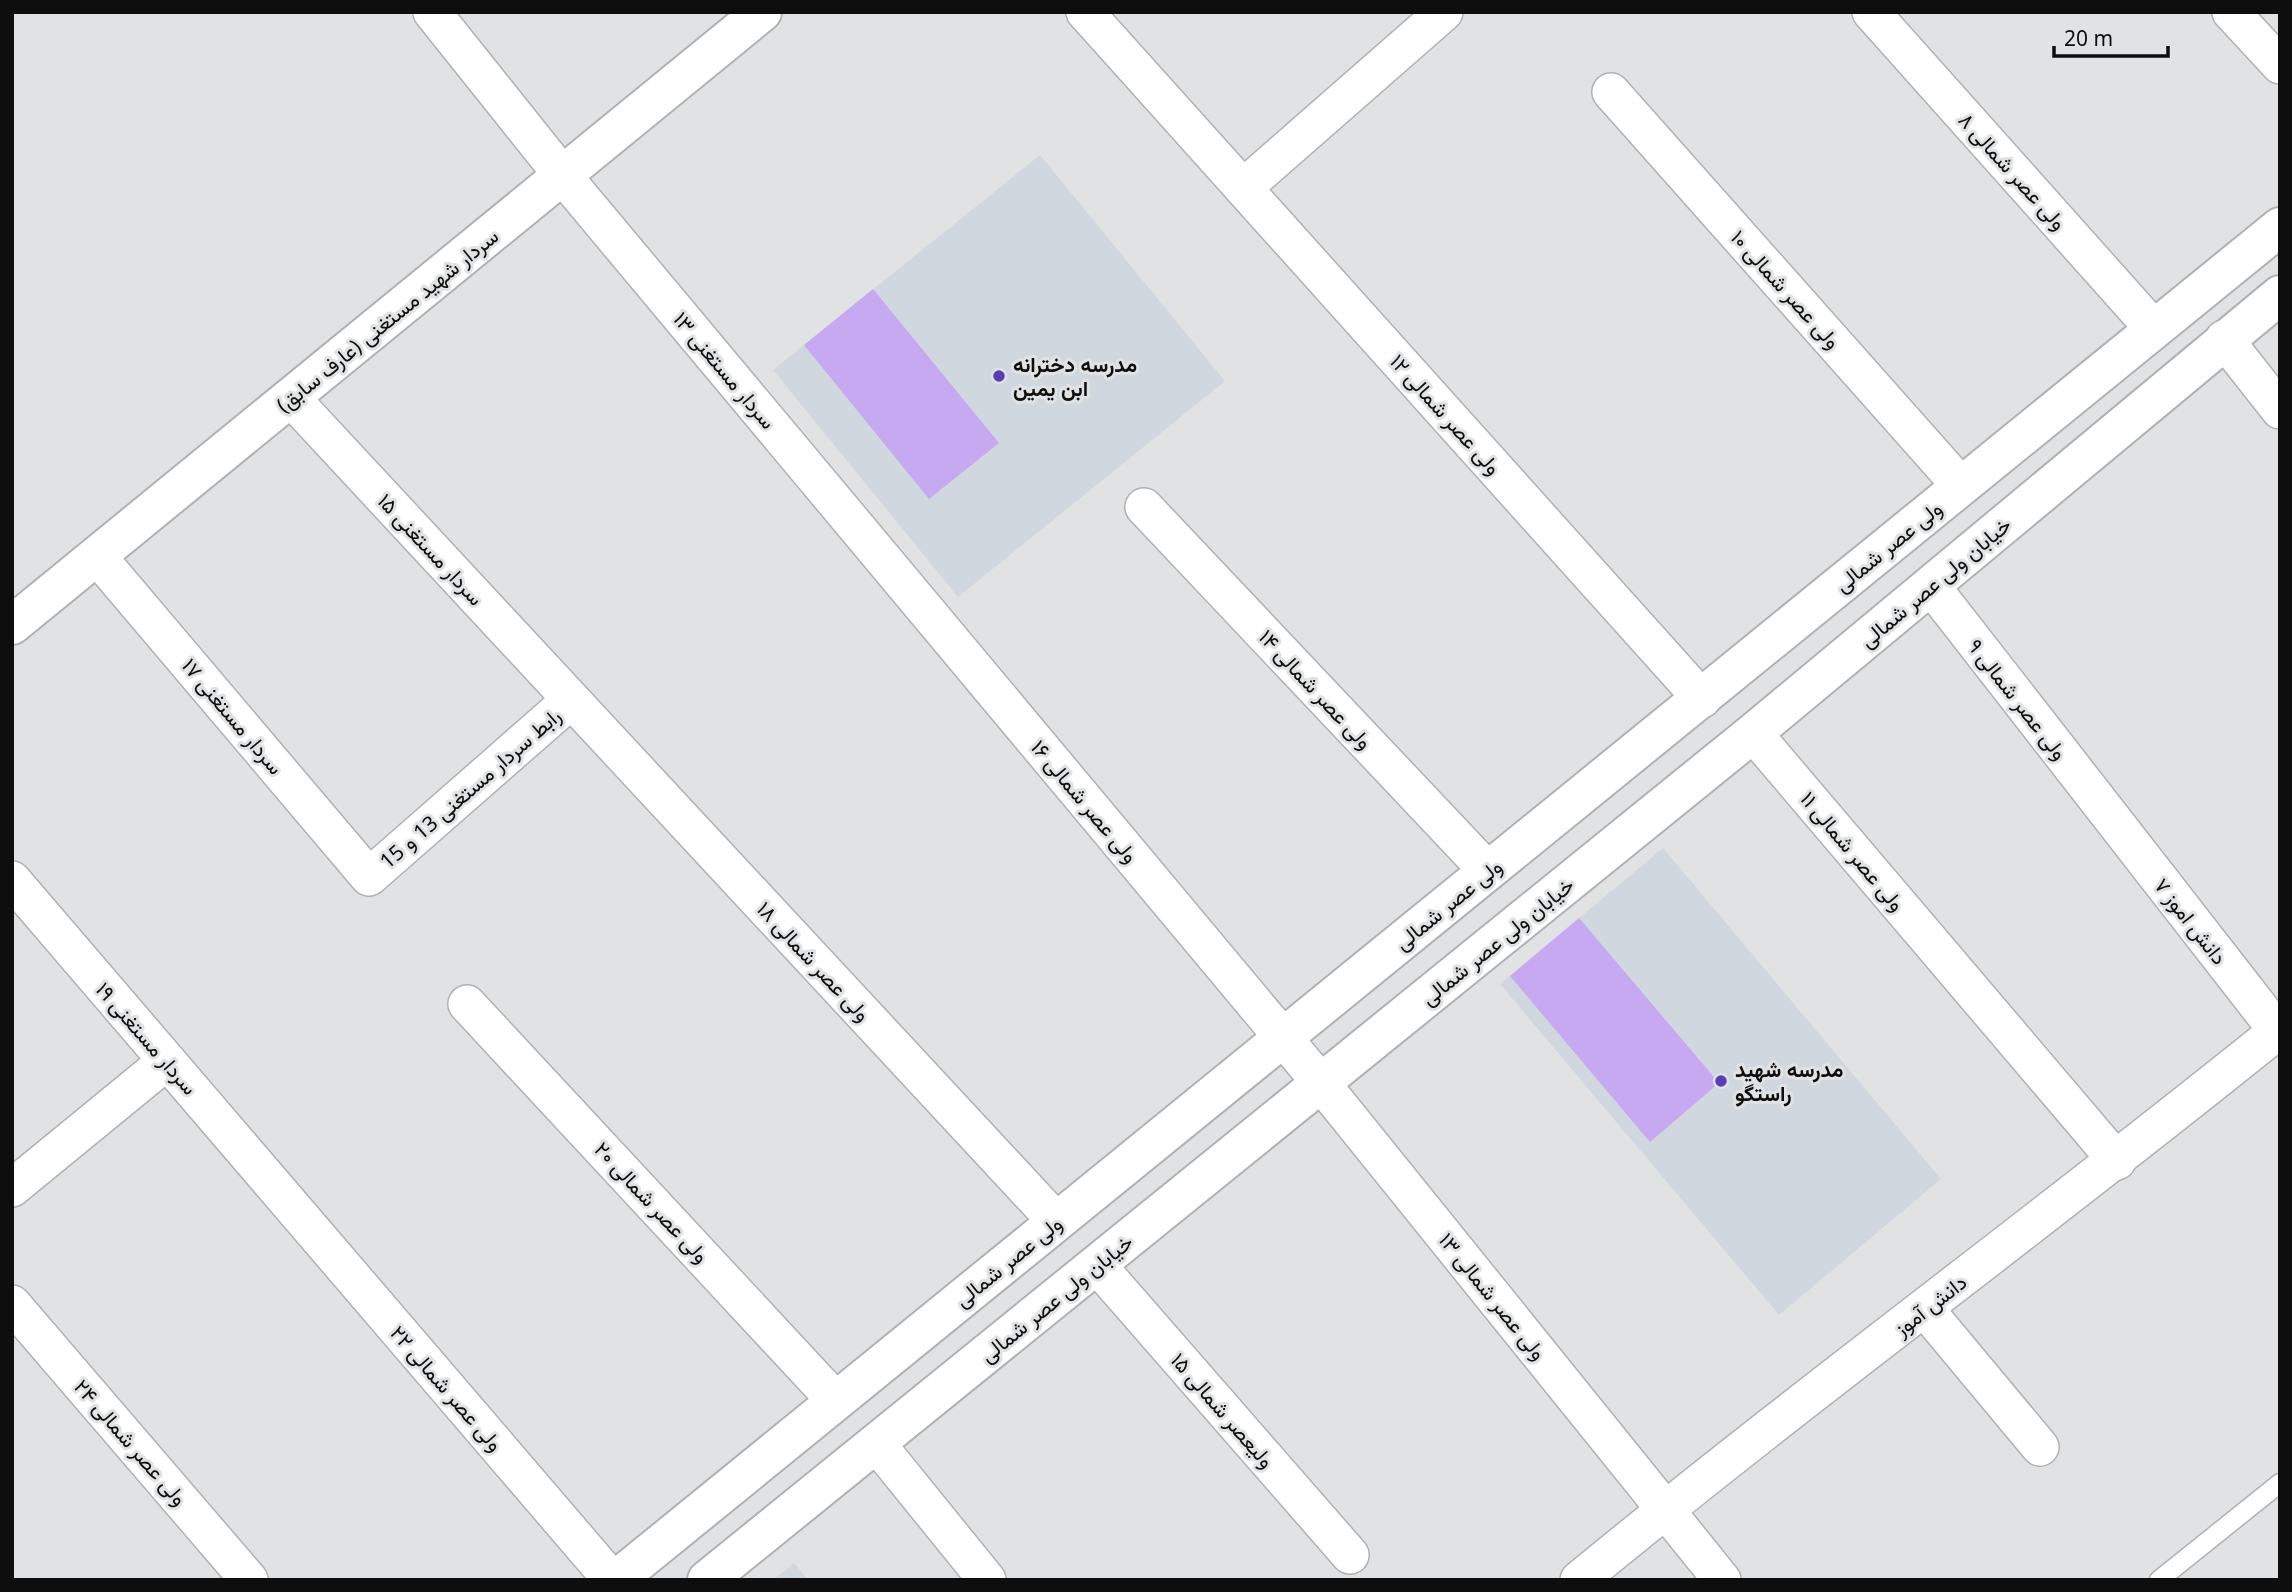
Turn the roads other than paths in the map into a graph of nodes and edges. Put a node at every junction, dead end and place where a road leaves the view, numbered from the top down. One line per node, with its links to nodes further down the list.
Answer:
1 (432, 12): 9 (street)
2 (762, 12): 9 (street, سردار شهید مستغنی (عارف سابق))
3 (1085, 12): 10 (street, ولی عصر شمالی ۱۲)
4 (1444, 12): 10 (street)
5 (1871, 12): 13 (street, ولی عصر شمالی ۸)
6 (2231, 12): 7 (street)
7 (2280, 65)
8 (1611, 92): 17 (street, ولی عصر شمالی ۱۰)
9 (563, 176): 15 (street, سردار شهید مستغنی (عارف سابق)); 20 (street, سردار مستغنی ۱۳)
10 (1243, 188): 23 (street, ولی عصر شمالی ۱۲)
11 (2280, 227): 13 (street, ولی عصر شمالی)
12 (2280, 295): 14 (street, خیابان ولی عصر شمالی)
13 (2154, 329): 17 (street, ولی عصر شمالی)
14 (2224, 340): 16 (street); 21 (street, خیابان ولی عصر شمالی)
15 (291, 398): 19 (street, سردار شهید مستغنی (عارف سابق)); 24 (street, سردار مستغنی ۱۵)
16 (2280, 410)
17 (1961, 486): 23 (street, ولی عصر شمالی)
18 (1143, 507): 27 (street, ولی عصر شمالی ۱۴)
19 (97, 556): 22 (street, سردار شهید مستغنی (عارف سابق)); 28 (street, سردار مستغنی ۱۷)
20 (887, 564): 32 (street, ولی عصر شمالی ۱۶)
21 (1931, 586): 25 (street, خیابان ولی عصر شمالی); 26 (street, ولی عصر شمالی ۹)
22 (12, 625)
23 (1702, 699): 27 (street, ولی عصر شمالی)
24 (571, 700): 28 (street, رابط سردار مستغنی 13 و 15); 38 (street, ولی عصر شمالی ۱۸)
25 (1753, 733): 34 (street, خیابان ولی عصر شمالی); 35 (street, ولی عصر شمالی ۱۱)
26 (2104, 811): 31 (street, دانش اموز ۷)
27 (1488, 871): 32 (street, ولی عصر شمالی)
28 (369, 877)
29 (12, 880): 33 (street, سردار مستغنی ۱۹)
30 (467, 1003): 42 (street, ولی عصر شمالی ۲۰)
31 (2279, 1032): 35 (street, دانش آموز)
32 (1283, 1038): 34 (street, ولی عصر شمالی ۱۶); 38 (street, ولی عصر شمالی)
33 (167, 1061): 36 (street); 37 (street, سردار مستغنی ۱۹)
34 (1321, 1083): 39 (street, خیابان ولی عصر شمالی); 46 (street, ولی عصر شمالی ۱۳)
35 (2117, 1161): 41 (street, دانش آموز)
36 (12, 1188)
37 (282, 1195): 49 (street, ولی عصر شمالی ۲۲)
38 (1057, 1222): 42 (street, ولی عصر شمالی)
39 (1097, 1265): 43 (street, خیابان ولی عصر شمالی); 47 (street, ولیعصر شمالی ۱۵)
40 (12, 1304): 48 (street, ولی عصر شمالی ۲۴)
41 (1925, 1309): 44 (street); 46 (street, دانش آموز)
42 (836, 1401): 49 (street, ولی عصر شمالی)
43 (876, 1443): 50 (street, خیابان ولی عصر شمالی); 51 (street)
44 (2040, 1447)
45 (2280, 1483): 54 (lane)
46 (1664, 1510): 52 (street, دانش آموز); 53 (street, ولی عصر شمالی ۱۳)
47 (1350, 1555)
48 (249, 1580)
49 (614, 1580)
50 (707, 1580)
51 (987, 1580)
52 (1579, 1580)
53 (1722, 1580)
54 (2159, 1580)

